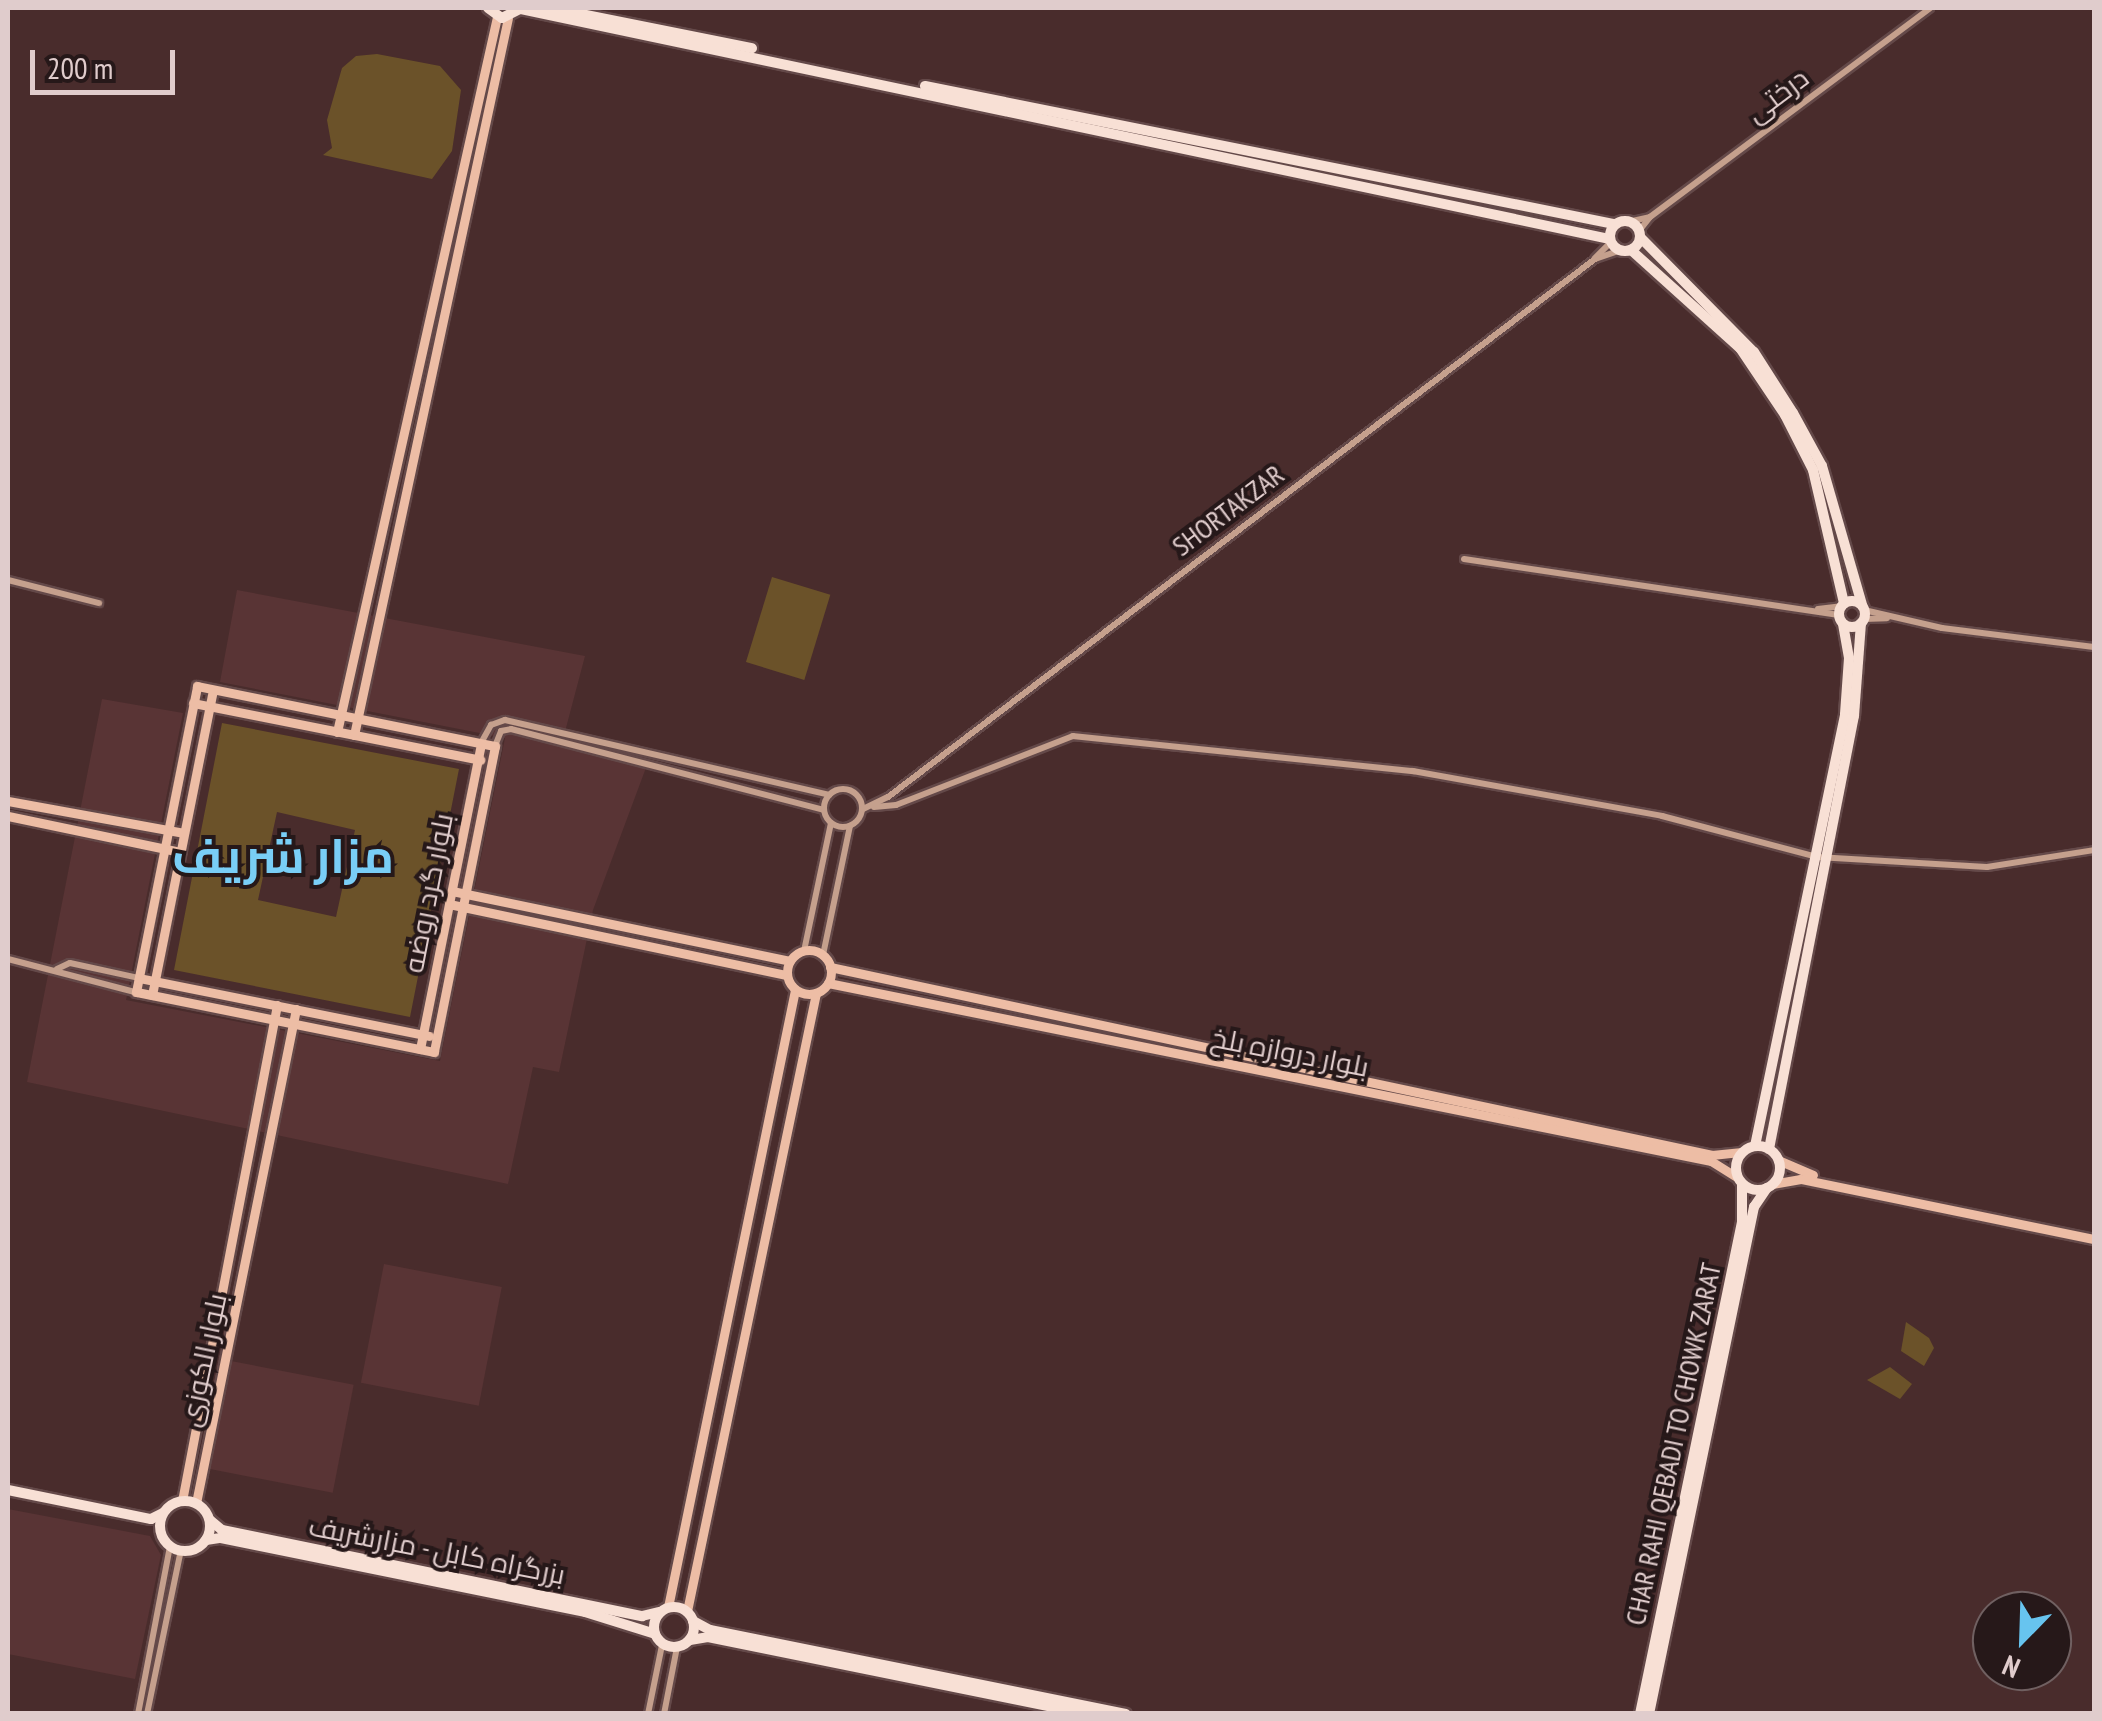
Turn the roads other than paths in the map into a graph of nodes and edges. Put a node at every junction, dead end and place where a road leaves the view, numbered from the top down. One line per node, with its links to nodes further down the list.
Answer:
1 (488, 8): 5 (highway)
2 (521, 8): 5 (highway); 9 (highway)
3 (551, 8): 8 (highway)
4 (1930, 8): 6 (street, درختی)
5 (502, 17): 23 (main road); 24 (main road)
6 (1650, 217): 7 (street); 10 (street)
7 (1628, 222): 8 (highway); 10 (highway)
8 (1614, 224): 11 (highway)
9 (1598, 234): 11 (highway); 13 (street)
10 (1639, 234): 12 (highway); 18 (highway)
11 (1611, 240): 12 (highway); 13 (street)
12 (1626, 250): 13 (street, SHORTAKZAR); 17 (highway)
13 (1597, 256): 33 (street, SHORTAKZAR)
14 (1464, 558): 17 (street)
15 (8, 580): 16 (street)
16 (99, 603)
17 (1842, 612): 18 (highway); 18 (highway); 48 (highway)
18 (1863, 614): 19 (street); 48 (highway)
19 (2094, 647)
20 (212, 690): 21 (main road); 22 (main road); 23 (main road)
21 (193, 703): 22 (main road); 40 (main road)
22 (209, 706): 25 (main road); 42 (main road)
23 (340, 715): 24 (main road); 25 (main road)
24 (357, 719): 26 (main road); 27 (main road)
25 (336, 732): 26 (main road)
26 (354, 735): 29 (main road)
27 (481, 744): 28 (main road); 29 (main road, بلوار گرد روضه); 31 (street)
28 (494, 746): 30 (main road, بلوار گرد روضه); 35 (street)
29 (478, 760): 30 (main road); 49 (main road, بلوار گرد روضه)
30 (491, 762): 50 (main road, بلوار گرد روضه)
31 (828, 796): 34 (street); 35 (street)
32 (8, 801): 37 (main road)
33 (874, 807): 34 (street, SHORTAKZAR); 48 (street)
34 (862, 809): 39 (street)
35 (824, 810): 38 (street)
36 (8, 816): 41 (main road)
37 (91, 818): 40 (main road); 41 (main road)
38 (831, 823): 39 (street); 43 (street)
39 (850, 826): 45 (street)
40 (168, 830): 42 (main road); 44 (main road)
41 (88, 832): 44 (main road)
42 (184, 833): 47 (main road)
43 (827, 844): 45 (street); 53 (street)
44 (164, 849): 47 (main road); 62 (main road)
45 (843, 849): 54 (street)
46 (2094, 850): 48 (street)
47 (180, 852): 63 (main road)
48 (1821, 857): 76 (highway); 77 (highway)
49 (452, 891): 50 (main road); 51 (main road, بلوار گرد روضه)
50 (465, 894): 52 (main road, بلوار گرد روضه); 58 (main road)
51 (449, 904): 52 (main road); 73 (main road, بلوار گرد روضه)
52 (463, 906): 61 (main road); 74 (main road, بلوار گرد روضه)
53 (810, 930): 54 (street); 55 (street)
54 (826, 933): 56 (street)
55 (804, 951): 56 (main road); 58 (main road)
56 (823, 955): 59 (main road)
57 (8, 960): 60 (street)
58 (790, 961): 61 (main road)
59 (830, 967): 64 (main road); 78 (main road, بلوار دروازه بلخ)
60 (58, 969): 62 (street); 66 (street)
61 (787, 975): 65 (main road)
62 (138, 978): 63 (main road); 66 (main road)
63 (154, 981): 68 (main road); 69 (main road)
64 (828, 983): 67 (main road); 80 (main road, بلوار دروازه بلخ)
65 (795, 990): 67 (main road); 91 (main road)
66 (136, 992): 68 (main road)
67 (816, 993): 92 (main road)
68 (152, 996): 71 (main road)
69 (277, 1005): 70 (main road); 71 (main road, بلوار الکوزی)
70 (296, 1009): 72 (main road, بلوار الکوزی); 73 (main road)
71 (274, 1020): 72 (main road); 84 (main road, بلوار الکوزی)
72 (294, 1024): 75 (main road); 85 (main road, بلوار الکوزی)
73 (423, 1035): 74 (main road); 75 (main road, بلوار گرد روضه)
74 (437, 1038): 75 (main road)
75 (420, 1050)
76 (1755, 1146): 77 (highway); 78 (highway)
77 (1770, 1149): 79 (highway)
78 (1742, 1152): 80 (highway)
79 (1778, 1160): 81 (highway); 82 (main road)
80 (1740, 1181): 81 (highway); 102 (highway, CHAR RAHI QEBADI TO CHOWK ZARAT)
81 (1770, 1186): 82 (main road); 103 (highway, CHAR RAHI QEBADI TO CHOWK ZARAT)
82 (2094, 1236)
83 (8, 1493): 86 (highway); 88 (highway)
84 (182, 1501): 85 (highway); 86 (highway)
85 (196, 1503): 87 (highway)
86 (163, 1514): 88 (highway)
87 (210, 1520): 89 (highway); 91 (highway, بزرگراه کابل - مزارشریف)
88 (160, 1529): 90 (highway)
89 (206, 1540): 90 (highway); 93 (highway, بزرگراه کابل - مزارشریف)
90 (175, 1548): 96 (street); 97 (street)
91 (664, 1610): 92 (highway, بزرگراه کابل - مزارشریف); 93 (highway)
92 (690, 1616): 94 (highway); 101 (highway)
93 (658, 1640): 95 (highway, بزرگراه کابل - مزارشریف); 98 (street)
94 (690, 1640): 95 (highway); 100 (highway)
95 (677, 1647): 99 (street)
96 (138, 1714)
97 (147, 1714)
98 (648, 1714)
99 (664, 1714)
100 (1086, 1714)
101 (1126, 1714)
102 (1640, 1714)
103 (1649, 1714)

